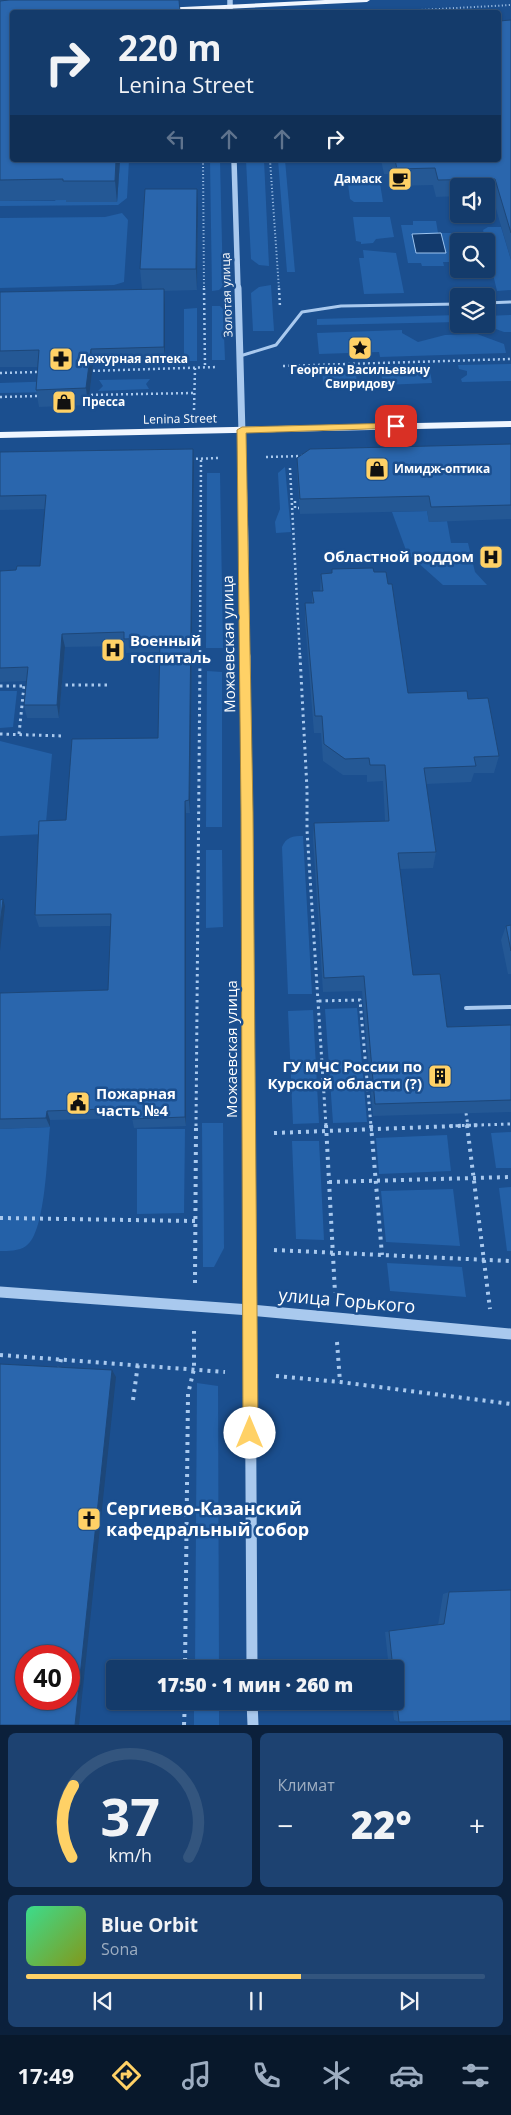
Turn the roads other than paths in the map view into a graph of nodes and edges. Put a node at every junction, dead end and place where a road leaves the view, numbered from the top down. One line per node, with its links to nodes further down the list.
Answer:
1 (367, 0): 2 (main road)
2 (230, 7): 3 (main road)
3 (171, 10)
4 (234, 162): 8 (street, Золотая улица)
5 (511, 302): 6 (lane)
6 (495, 303)
7 (450, 304): 8 (lane)
8 (240, 356): 10 (street, Золотая улица)
9 (511, 424): 10 (main road, Lenina Street)
10 (242, 430): 11 (main road, Lenina Street); 15 (street, Можаевская улица)
11 (0, 434)
12 (511, 1007): 13 (lane)
13 (466, 1008)
14 (0, 1292): 15 (street, улица Горького)
15 (250, 1310): 16 (street, улица Горького); 17 (street, Можаевская улица)
16 (511, 1334)
17 (252, 1660)
18 (252, 1710): 19 (street)
19 (253, 1725)

